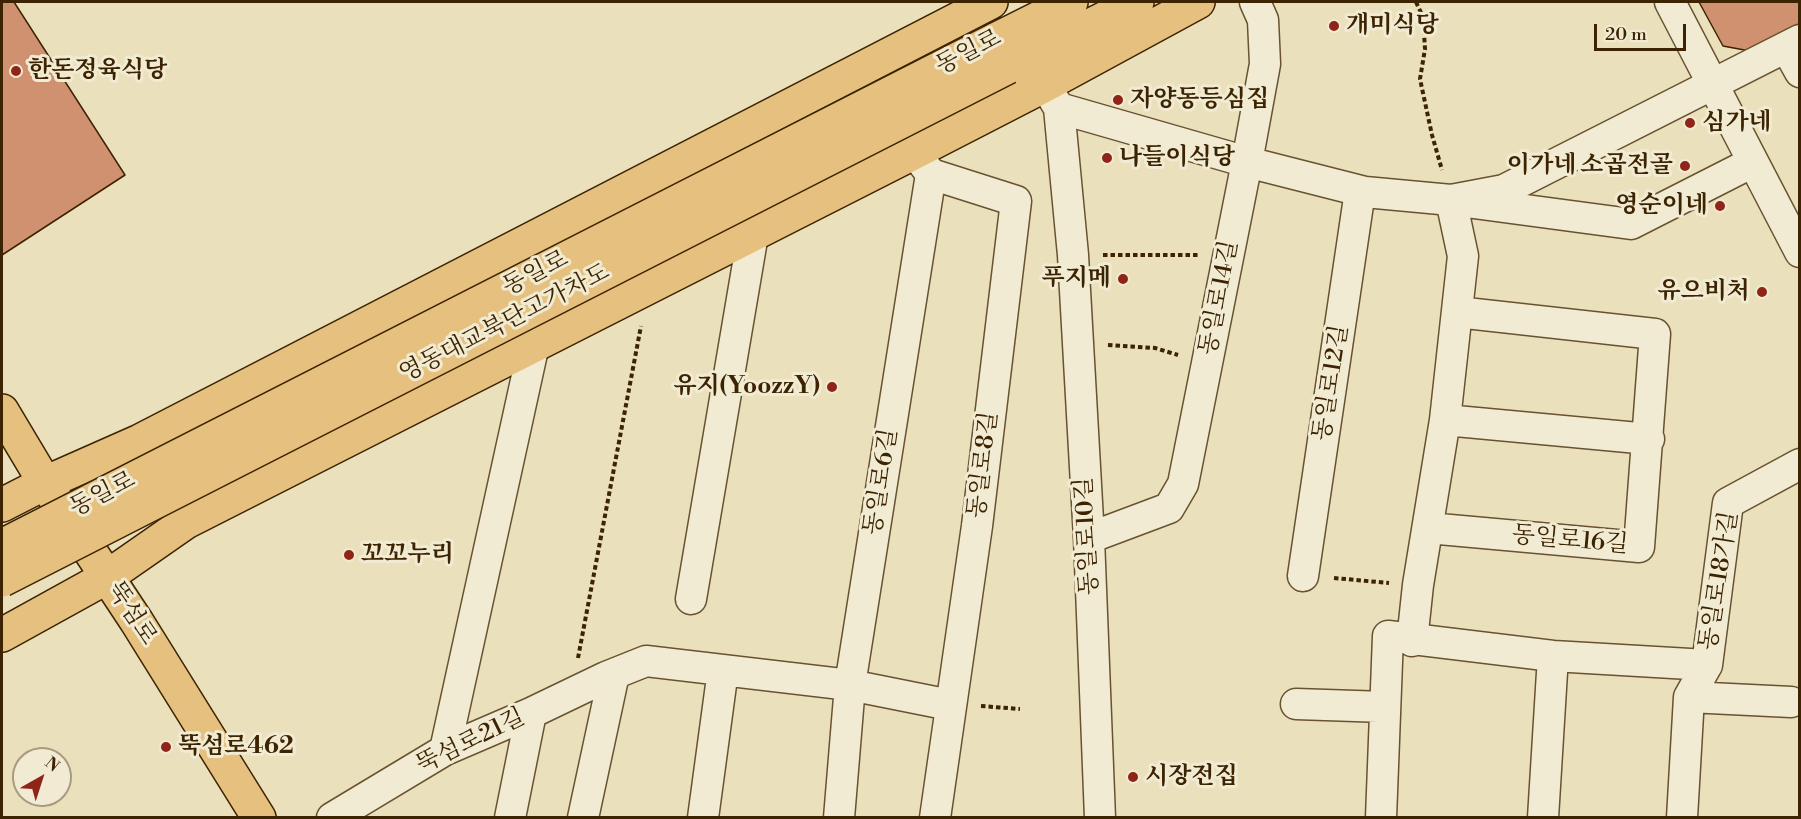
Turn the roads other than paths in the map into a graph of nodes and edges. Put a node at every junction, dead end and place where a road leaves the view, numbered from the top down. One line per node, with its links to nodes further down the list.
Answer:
1 (1071, 2): 7 (main road, 동일로)
2 (1137, 2): 7 (main road, 동일로)
3 (1198, 2): 10 (main road)
4 (1255, 2): 11 (street, 동일로14길)
5 (1670, 2): 9 (street)
6 (982, 4): 24 (main road)
7 (1001, 53): 28 (main road, 동일로, bridge); 31 (main road, 영동대교북단고가차도, bridge)
8 (1795, 53): 9 (street)
9 (1713, 83): 12 (street); 15 (street)
10 (1052, 96): 11 (street); 13 (main road); 27 (street, 동일로10길)
11 (1247, 162): 14 (street); 27 (street, 동일로14길)
12 (1753, 162): 15 (street); 17 (street)
13 (923, 163): 16 (main road); 39 (street, 동일로6길); 43 (street, 동일로8길)
14 (1360, 191): 15 (street); 29 (street, 동일로12길)
15 (1451, 200): 18 (street)
16 (753, 234): 19 (main road); 32 (street)
17 (1800, 252)
18 (1457, 312): 21 (street); 22 (street, 동일로16길)
19 (534, 344): 30 (main road); 46 (street)
20 (2, 411): 24 (main road, 뚝섬로)
21 (1445, 420): 22 (street); 26 (street)
22 (1649, 439): 26 (street, 동일로16길)
23 (1800, 464): 36 (street, 동일로18가길)
24 (45, 483): 25 (main road); 30 (main road, 뚝섬로)
25 (2, 505)
26 (1428, 528): 34 (street)
27 (1089, 538): 54 (street, 동일로10길)
28 (2, 546)
29 (1303, 576)
30 (107, 577): 33 (main road); 47 (main road, 뚝섬로)
31 (2, 580)
32 (691, 599)
33 (2, 635)
34 (1412, 640): 35 (street); 44 (street)
35 (1553, 656): 36 (street); 56 (street)
36 (1707, 665): 40 (street, 동일로18가길)
37 (723, 670): 38 (street, 뚝섬로21길); 39 (street, 뚝섬로21길); 51 (street)
38 (614, 674): 45 (street, 뚝섬로21길); 50 (street)
39 (850, 685): 43 (street, 뚝섬로21길); 52 (street, 동일로6길)
40 (1689, 697): 41 (street); 57 (street, 동일로18가길)
41 (1791, 702)
42 (1296, 704): 44 (street)
43 (950, 705): 53 (street, 동일로8길)
44 (1385, 706): 55 (street)
45 (531, 713): 46 (street, 뚝섬로21길); 49 (street)
46 (445, 750): 48 (street, 뚝섬로21길)
47 (259, 818)
48 (332, 818)
49 (510, 818)
50 (583, 818)
51 (703, 818)
52 (839, 818)
53 (935, 818)
54 (1100, 818)
55 (1382, 818)
56 (1543, 818)
57 (1682, 818)

